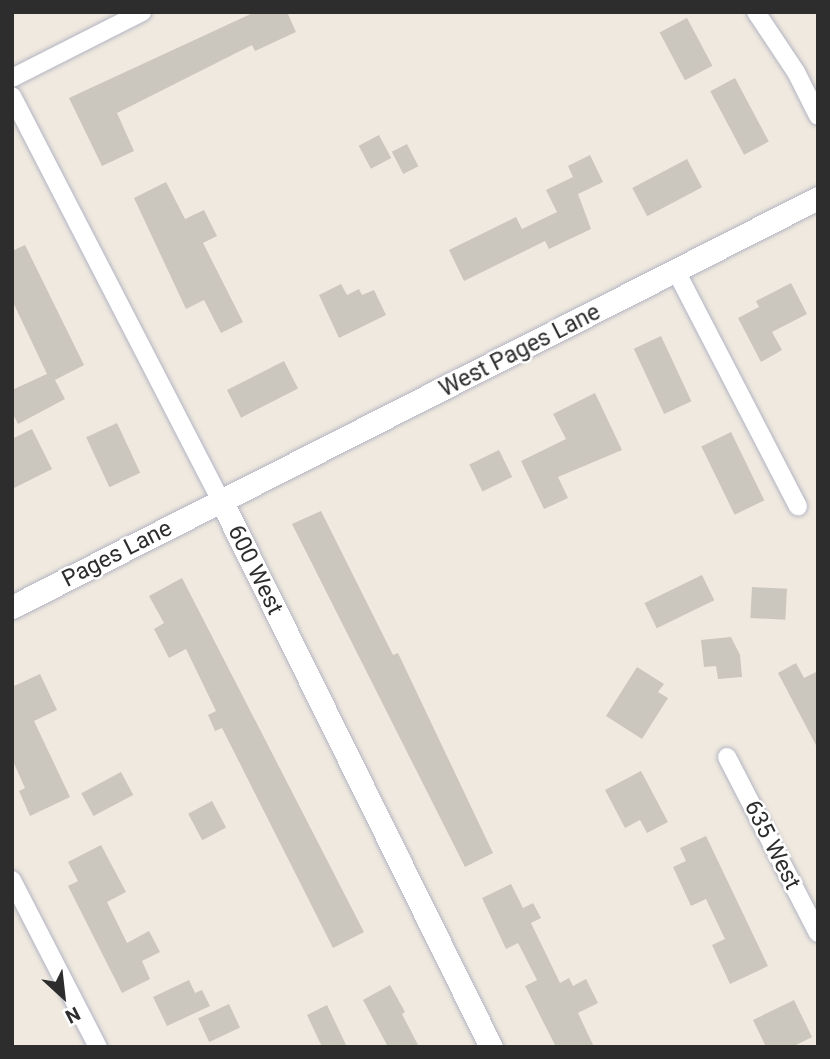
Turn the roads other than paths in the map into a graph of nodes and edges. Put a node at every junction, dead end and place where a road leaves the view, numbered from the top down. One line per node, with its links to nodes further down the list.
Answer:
1 (142, 12): 3 (street)
2 (756, 12): 5 (street)
3 (12, 78)
4 (12, 96): 8 (street, 600 West)
5 (818, 116)
6 (818, 198): 7 (street, West Pages Lane)
7 (677, 273): 8 (street, West Pages Lane); 9 (street)
8 (222, 502): 10 (street, Pages Lane); 15 (street, 600 West)
9 (798, 506)
10 (12, 607)
11 (727, 757): 13 (street, 635 West)
12 (12, 880): 14 (street)
13 (818, 933)
14 (98, 1047)
15 (491, 1047)

